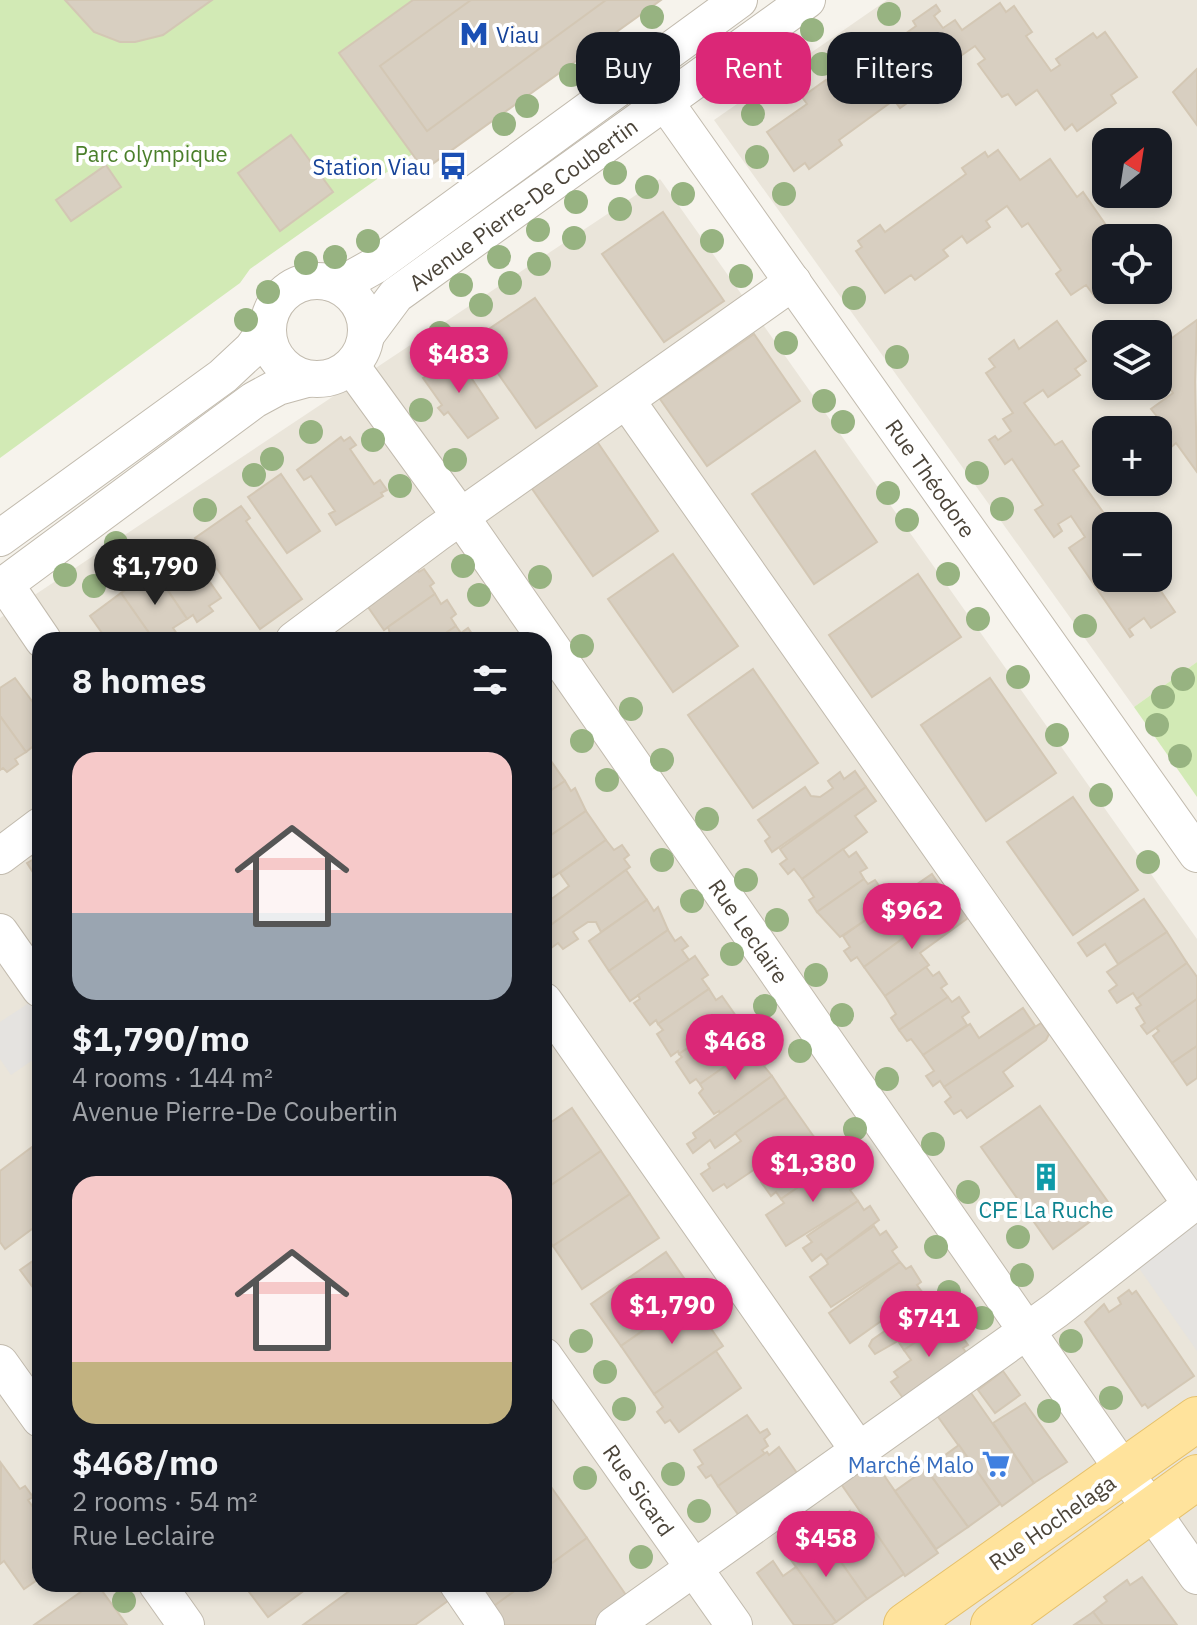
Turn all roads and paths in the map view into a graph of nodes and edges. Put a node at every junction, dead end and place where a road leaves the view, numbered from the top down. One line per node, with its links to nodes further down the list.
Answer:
1 (739, 0): 6 (street, Avenue Pierre-De Coubertin)
2 (807, 0): 3 (street, Avenue Pierre-De Coubertin)
3 (680, 91)
4 (662, 104): 9 (street, Avenue Pierre-De Coubertin)
5 (666, 104): 7 (street, Rue Théodore)
6 (328, 282): 8 (street); 9 (street)
7 (793, 282): 12 (street); 21 (street, Rue Théodore)
8 (268, 326): 11 (street); 14 (street)
9 (367, 334): 10 (street)
10 (352, 367): 11 (street); 13 (street, Rue Leclaire)
11 (307, 379): 15 (street)
12 (627, 401): 13 (street); 26 (street)
13 (461, 517): 17 (street); 18 (street, Rue Leclaire)
14 (0, 538)
15 (2, 586): 16 (street)
16 (37, 632)
17 (305, 632)
18 (541, 632)
19 (552, 648): 27 (street, Rue Leclaire)
20 (32, 832): 22 (street)
21 (1197, 854)
22 (0, 856)
23 (0, 932): 24 (street)
24 (32, 978)
25 (552, 1012): 32 (street)
26 (1194, 1202): 27 (street)
27 (1028, 1331): 32 (street); 33 (street, Rue Leclaire)
28 (0, 1363): 30 (street)
29 (552, 1367): 36 (street, Rue Sicard)
30 (32, 1408)
31 (1197, 1419): 33 (main road, Rue Hochelaga)
32 (859, 1451): 36 (street)
33 (1124, 1471): 35 (street, Rue Leclaire); 44 (main road, Rue Hochelaga)
34 (1197, 1477): 35 (main road)
35 (1150, 1510): 37 (street, Rue Leclaire); 45 (main road)
36 (693, 1568): 42 (street); 43 (street, Rue Sicard)
37 (1197, 1576)
38 (163, 1592): 40 (street)
39 (463, 1592): 41 (street)
40 (186, 1625)
41 (486, 1625)
42 (614, 1625)
43 (734, 1625)
44 (906, 1625)
45 (993, 1625)

